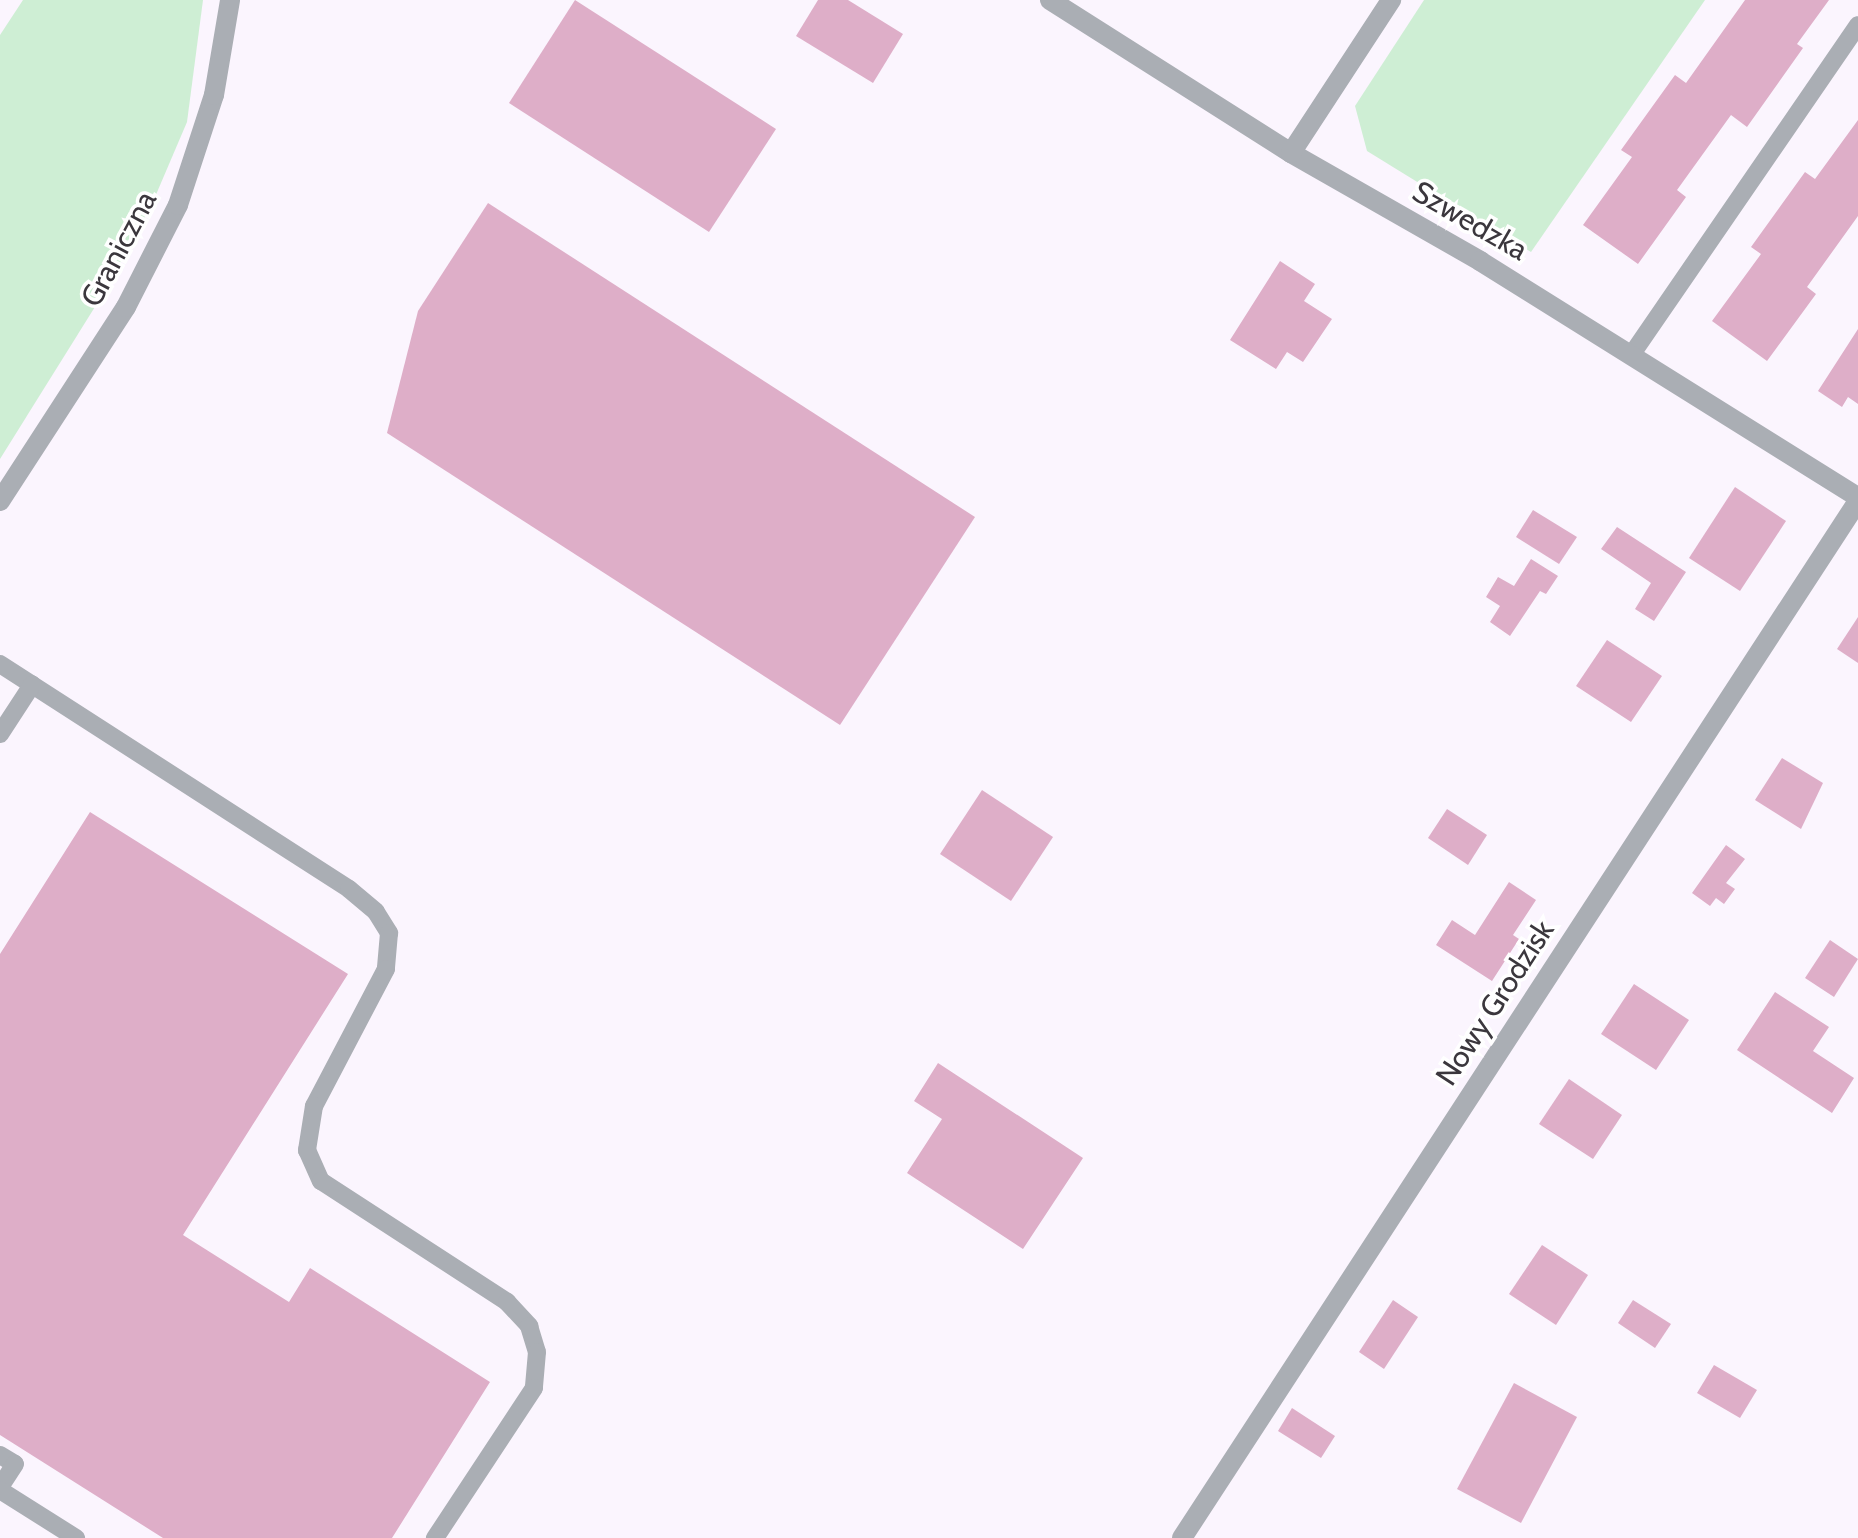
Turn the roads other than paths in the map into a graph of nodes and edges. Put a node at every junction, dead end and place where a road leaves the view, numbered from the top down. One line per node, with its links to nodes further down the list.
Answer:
1 (230, 0): 8 (street, Graniczna)
2 (1050, 0): 5 (street, Szwedzka)
3 (1391, 0): 5 (street)
4 (1858, 25): 6 (lane)
5 (1291, 153): 6 (street, Szwedzka)
6 (1632, 354): 7 (street, Szwedzka)
7 (1858, 499): 16 (street, Nowy Grodzisk)
8 (0, 501)
9 (0, 664): 10 (lane)
10 (32, 685): 11 (lane); 15 (lane)
11 (0, 734)
12 (0, 1455): 13 (lane)
13 (0, 1488): 14 (lane)
14 (76, 1538)
15 (435, 1538)
16 (1182, 1538)

